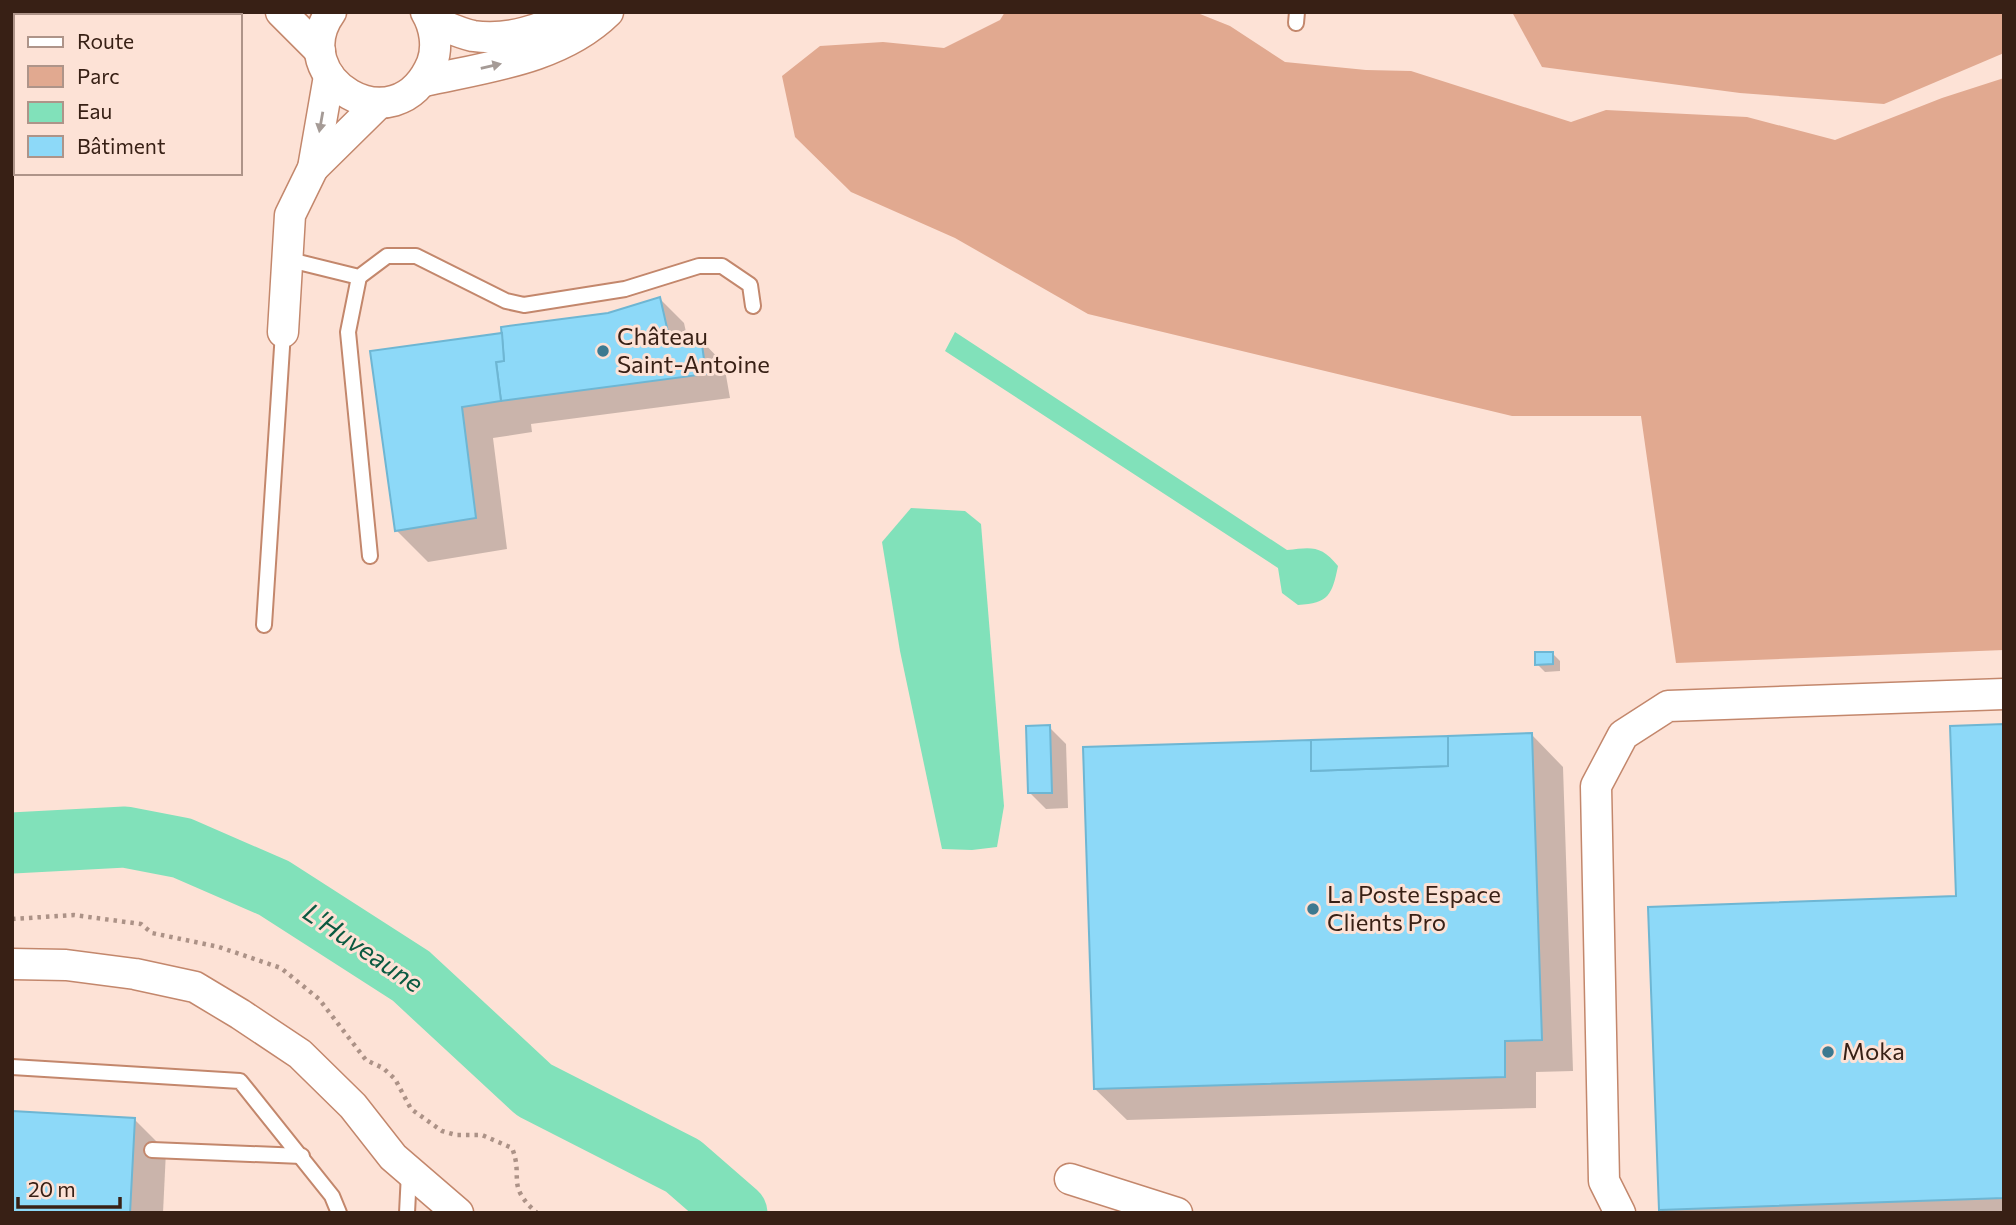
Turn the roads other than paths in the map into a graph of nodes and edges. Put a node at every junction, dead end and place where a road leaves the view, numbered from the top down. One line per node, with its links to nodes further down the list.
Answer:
1 (281, 12): 6 (street)
2 (331, 12): 6 (street)
3 (572, 12): 5 (street)
4 (608, 12): 7 (street, one-way to 4)
5 (429, 17): 7 (street)
6 (324, 63): 8 (street); 9 (street, one-way to 9)
7 (424, 81): 8 (street)
8 (379, 103): 9 (street)
9 (313, 168): 10 (street)
10 (286, 259): 11 (lane); 13 (street)
11 (359, 277): 12 (lane); 14 (lane)
12 (754, 306)
13 (283, 332): 15 (lane)
14 (370, 556)
15 (264, 625)
16 (2004, 694): 27 (street)
17 (12, 964): 21 (street)
18 (12, 1067): 20 (lane)
19 (152, 1150): 20 (lane)
20 (302, 1156): 23 (lane)
21 (409, 1172): 24 (lane); 25 (street)
22 (1070, 1179): 26 (street)
23 (339, 1213)
24 (407, 1213)
25 (458, 1213)
26 (1177, 1213)
27 (1620, 1213)

